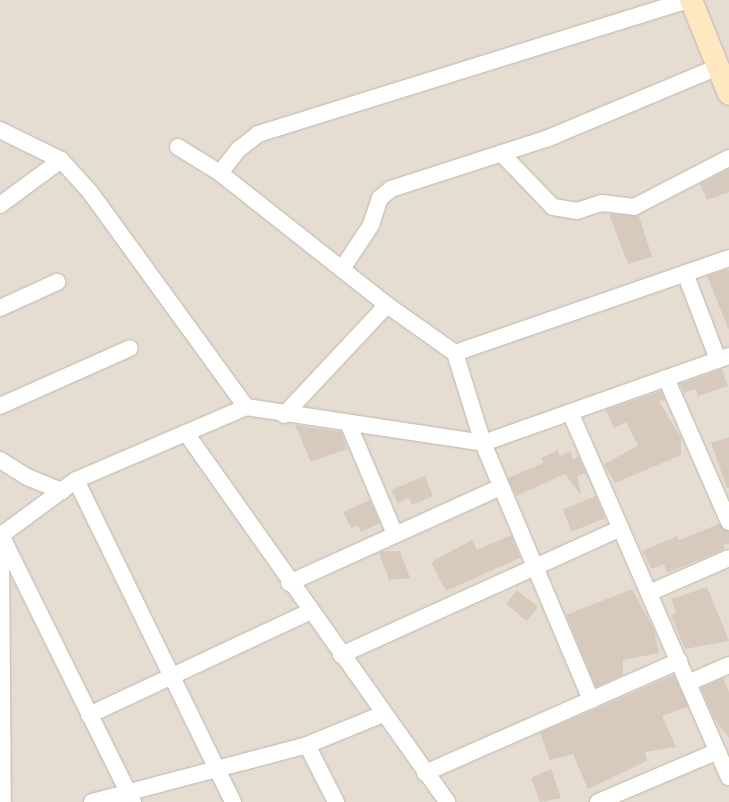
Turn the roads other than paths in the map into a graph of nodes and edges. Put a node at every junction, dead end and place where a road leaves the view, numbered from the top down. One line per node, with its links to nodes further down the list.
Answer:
1 (688, 0): 10 (street)
2 (691, 0): 3 (street)
3 (718, 67): 4 (street); 7 (street)
4 (729, 94)
5 (0, 130): 9 (street)
6 (178, 147): 10 (street)
7 (501, 154): 8 (street); 13 (street)
8 (729, 158)
9 (61, 160): 11 (street); 23 (street)
10 (220, 173): 13 (street)
11 (0, 205)
12 (729, 258): 14 (street)
13 (342, 269): 16 (street)
14 (685, 273): 19 (street); 20 (street)
15 (57, 282): 17 (street)
16 (387, 304): 19 (street); 25 (street)
17 (0, 308)
18 (130, 348): 22 (street)
19 (455, 353): 28 (street)
20 (726, 357): 21 (street)
21 (666, 378): 24 (street); 33 (street)
22 (0, 404)
23 (246, 407): 25 (street); 27 (street)
24 (570, 412): 28 (street); 34 (street)
25 (284, 415): 26 (street)
26 (348, 423): 28 (street); 36 (street)
27 (186, 433): 30 (street); 40 (street)
28 (484, 443): 31 (street)
29 (0, 460): 32 (street)
30 (76, 480): 32 (street); 46 (street)
31 (501, 487): 36 (street); 39 (street)
32 (62, 490): 37 (street)
33 (729, 522)
34 (621, 528): 39 (street); 41 (street)
35 (0, 529): 37 (street)
36 (395, 534): 40 (street)
37 (0, 535): 50 (street); 57 (street)
38 (729, 558): 41 (street)
39 (534, 567): 43 (street); 48 (street)
40 (289, 583): 42 (street)
41 (649, 593): 44 (street)
42 (309, 612): 43 (street); 46 (street)
43 (341, 655): 49 (street)
44 (679, 661): 47 (street); 48 (street)
45 (729, 665): 47 (street)
46 (172, 677): 50 (street); 53 (street)
47 (688, 683): 52 (street)
48 (591, 700): 54 (street)
49 (383, 714): 51 (street); 54 (street)
50 (89, 715): 56 (street)
51 (308, 745): 53 (street); 60 (street)
52 (718, 751): 55 (street); 62 (street)
53 (216, 767): 56 (street); 59 (street)
54 (425, 773): 61 (street)
55 (729, 776)
56 (131, 798): 58 (street)
57 (3, 802)
58 (92, 802)
59 (233, 802)
60 (336, 802)
61 (447, 802)
62 (598, 802)

